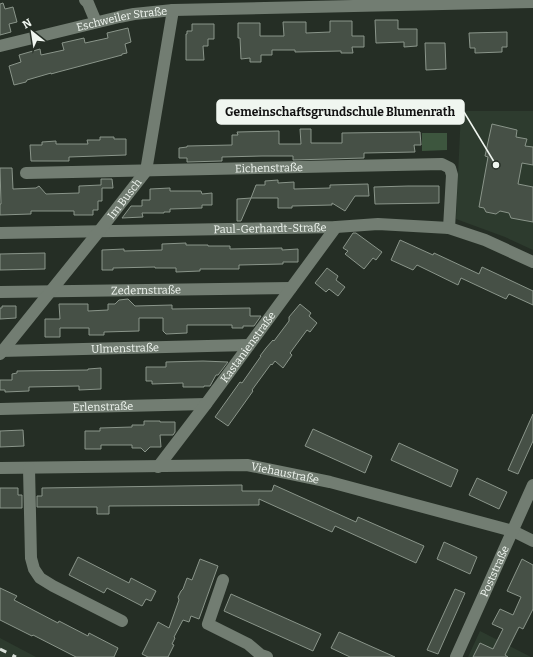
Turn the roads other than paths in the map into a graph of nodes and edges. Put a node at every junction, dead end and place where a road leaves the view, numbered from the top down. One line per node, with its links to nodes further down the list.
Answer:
1 (85, 0): 4 (street)
2 (533, 2): 3 (street, Eschweiler Straße)
3 (173, 10): 4 (street, Eschweiler Straße); 6 (street, Im Busch)
4 (96, 22): 5 (street, Eschweiler Straße)
5 (0, 46)
6 (146, 171): 7 (street, Eichenstraße); 9 (street, Eichenstraße); 10 (street, Im Busch)
7 (26, 173)
8 (336, 226): 9 (street, Paul-Gerhardt-Straße); 10 (street, Paul-Gerhardt-Straße); 13 (street, Kastanienstraße)
9 (449, 228): 12 (street, Paul-Gerhardt-Straße)
10 (100, 230): 11 (street, Paul-Gerhardt-Straße); 15 (street, Im Busch)
11 (0, 233)
12 (533, 262)
13 (291, 288): 15 (street, Zedernstraße); 16 (street, Kastanienstraße)
14 (0, 292): 15 (street, Zedernstraße)
15 (50, 292): 17 (street, Im Busch)
16 (249, 345): 17 (street, Ulmenstraße); 18 (street, Kastanienstraße)
17 (1, 352)
18 (206, 404): 19 (street, Erlenstraße); 20 (street, Kastanienstraße)
19 (0, 409)
20 (158, 467): 22 (street, Viehaustraße); 24 (street, Viehaustraße)
21 (0, 468): 22 (street, Viehaustraße)
22 (29, 468): 27 (street)
23 (533, 485): 24 (street, Poststraße)
24 (513, 531): 25 (street, Viehaustraße); 29 (street, Poststraße)
25 (533, 541)
26 (223, 580): 28 (street)
27 (122, 621)
28 (267, 657)
29 (456, 657)

